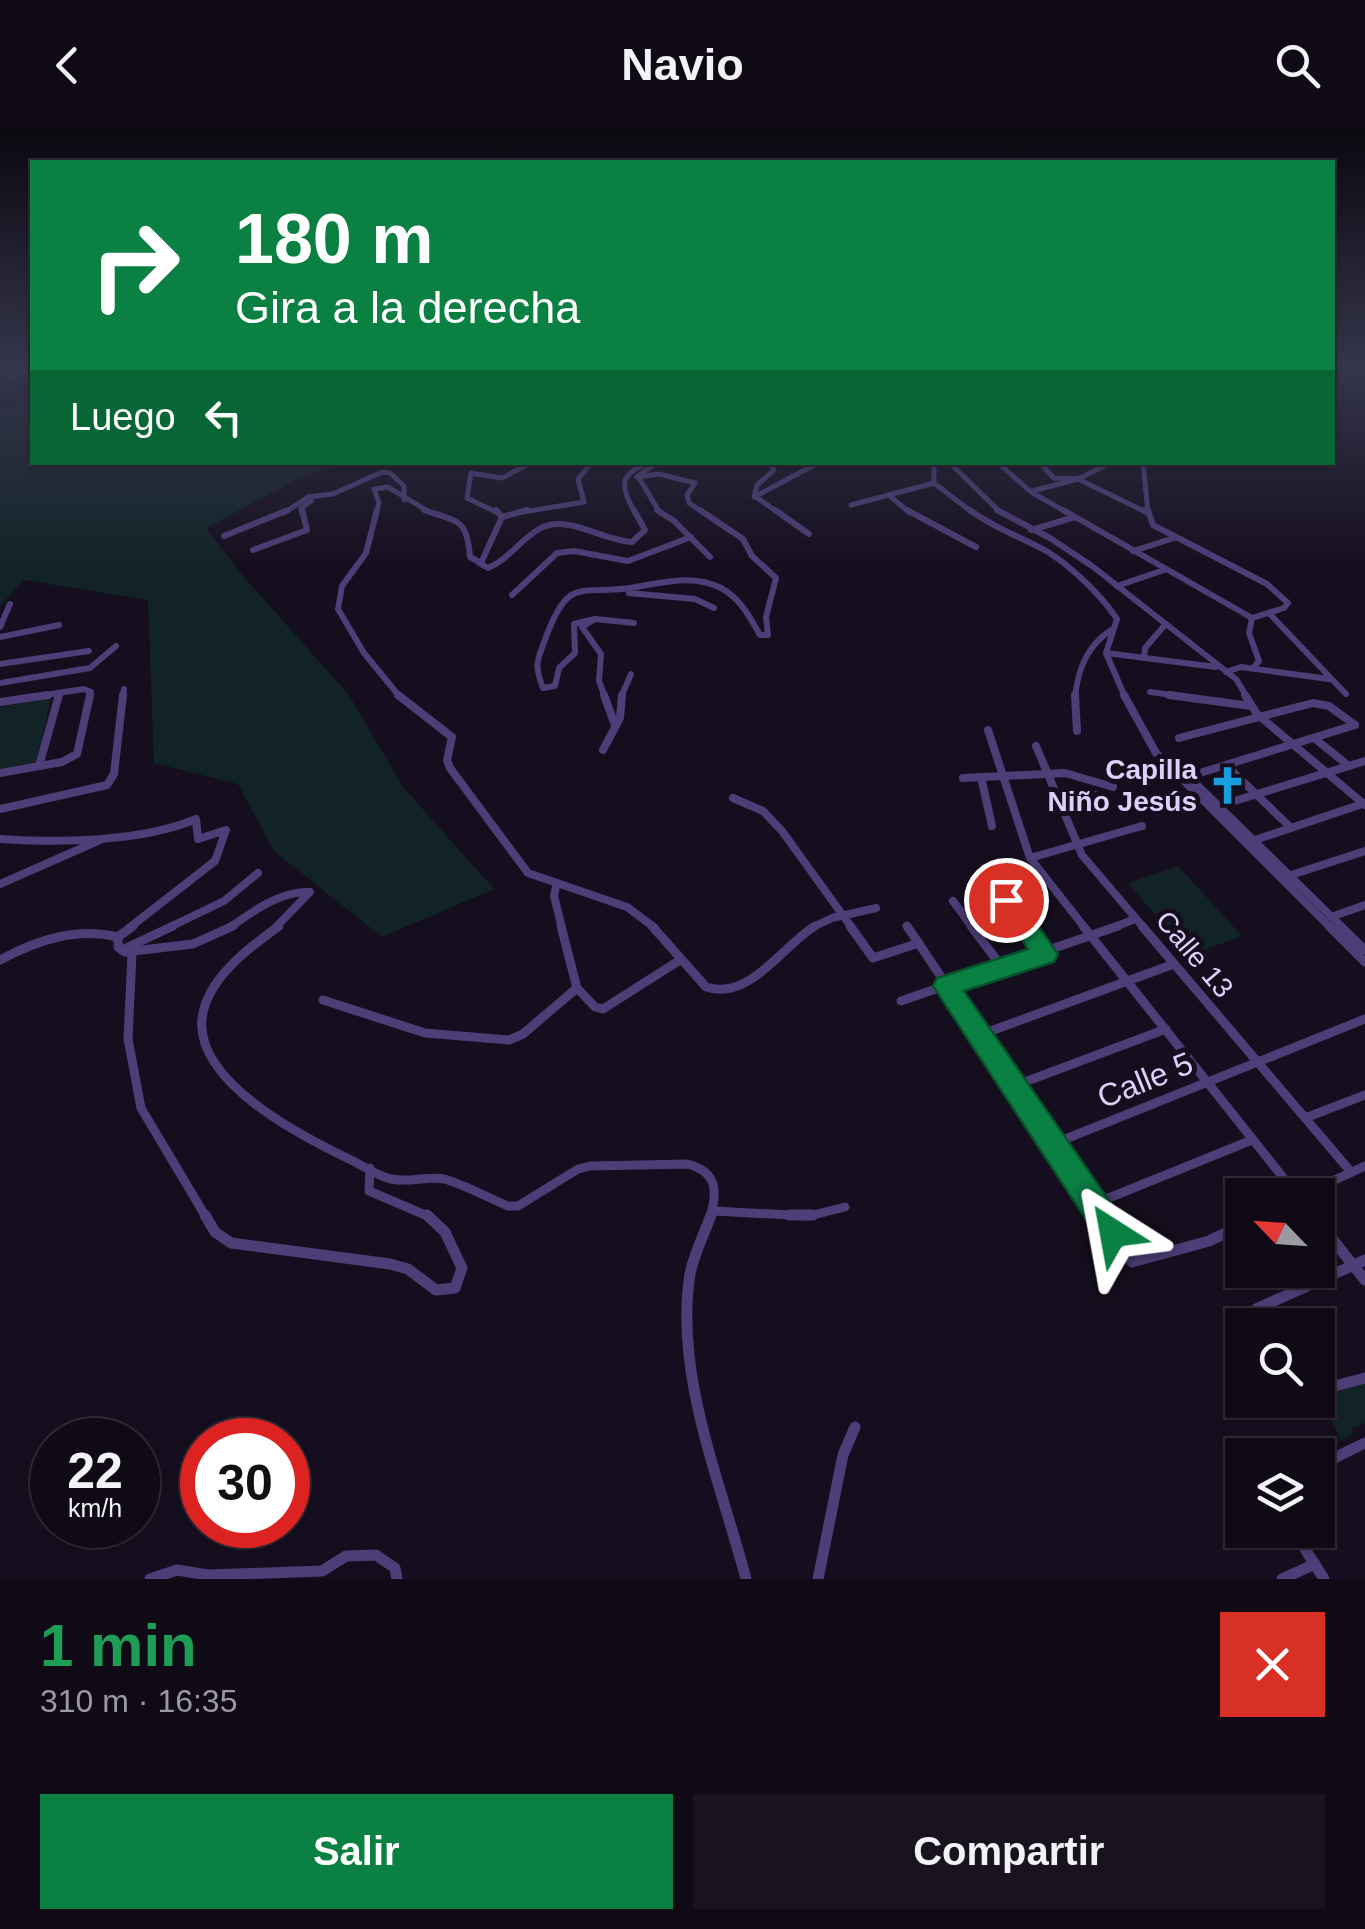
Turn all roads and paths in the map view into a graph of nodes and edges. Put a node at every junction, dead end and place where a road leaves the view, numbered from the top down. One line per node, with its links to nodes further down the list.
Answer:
1 (528, 465): 24 (street)
2 (590, 465): 24 (street)
3 (645, 465): 34 (street)
4 (650, 465): 13 (street)
5 (770, 465): 19 (street)
6 (818, 465): 19 (street)
7 (934, 465): 15 (street)
8 (953, 465): 25 (street)
9 (1000, 465): 16 (street)
10 (1042, 465): 14 (street)
11 (1106, 465): 14 (street)
12 (1143, 465): 22 (street)
13 (639, 478): 28 (street); 37 (street)
14 (1078, 479): 16 (street); 22 (street)
15 (934, 482): 18 (street); 47 (street)
16 (1031, 492): 23 (street)
17 (325, 495): 20 (street); 27 (street); 31 (street)
18 (890, 496): 21 (street); 30 (street)
19 (756, 497): 26 (street)
20 (404, 500): 34 (street); 105 (street)
21 (851, 504)
22 (1148, 512): 29 (street)
23 (1076, 516): 25 (street); 32 (street)
24 (502, 517): 34 (street)
25 (1031, 530): 36 (street)
26 (808, 534)
27 (224, 536)
28 (692, 537): 33 (street); 38 (street)
29 (1174, 538): 32 (street); 41 (street)
30 (976, 547)
31 (253, 550)
32 (1133, 552): 35 (street)
33 (710, 557)
34 (479, 564)
35 (1164, 570): 36 (street); 42 (street)
36 (1116, 586): 46 (street)
37 (580, 590): 40 (street); 43 (street)
38 (512, 595)
39 (10, 604): 48 (street)
40 (714, 608)
41 (1269, 614): 42 (street); 57 (street)
42 (1252, 618): 54 (street)
43 (595, 620): 44 (street); 66 (street)
44 (634, 622)
45 (59, 625): 48 (street)
46 (1164, 626): 52 (street); 55 (street)
47 (1111, 630): 51 (street); 68 (street)
48 (0, 633)
49 (116, 646): 58 (street)
50 (89, 650): 53 (street)
51 (1106, 654): 52 (street); 84 (street)
52 (1144, 658): 55 (street)
53 (0, 664)
54 (1253, 668): 55 (street); 57 (street)
55 (1223, 670): 64 (street)
56 (631, 674): 66 (street)
57 (1330, 679): 62 (street)
58 (0, 683)
59 (124, 689): 92 (street)
60 (1150, 692): 64 (street)
61 (59, 693): 63 (street); 75 (street); 75 (street)
62 (1346, 694)
63 (0, 702)
64 (1251, 706): 65 (street)
65 (1262, 717): 69 (street); 70 (street); 71 (street)
66 (615, 725): 73 (street)
67 (988, 730): 81 (street)
68 (1077, 731)
69 (1178, 738)
70 (1314, 738): 71 (street); 77 (street)
71 (1294, 744): 76 (street); 80 (street)
72 (1036, 746): 79 (street, Calle 13)
73 (603, 750)
74 (1365, 761): 77 (street)
75 (39, 766): 78 (street)
76 (1227, 766): 84 (street); 86 (street)
77 (1348, 766): 80 (street)
78 (0, 773)
79 (1047, 773): 81 (street); 85 (street); 89 (street, Calle 13)
80 (1328, 773): 86 (street); 90 (street)
81 (1004, 775): 82 (street); 101 (street)
82 (981, 776): 83 (street); 93 (street)
83 (963, 778)
84 (1186, 778): 91 (street); 122 (street)
85 (1114, 787)
86 (1257, 794): 91 (street); 95 (street)
87 (1097, 795): 89 (street)
88 (734, 798): 110 (street)
89 (1058, 802): 99 (street, Calle 13)
90 (1364, 804): 95 (street)
91 (1218, 806): 98 (street)
92 (0, 809)
93 (992, 826)
94 (1142, 826): 99 (street)
95 (1292, 828): 98 (street)
96 (108, 836): 97 (street); 104 (street); 114 (street)
97 (0, 839)
98 (1252, 840): 103 (street)
99 (1077, 846): 101 (street); 112 (street, Calle 13)
100 (1365, 851): 103 (street)
101 (1030, 858): 115 (street)
102 (258, 873): 118 (street)
103 (1288, 876): 111 (street)
104 (0, 884)
105 (556, 886): 121 (street); 127 (street)
106 (1006, 900): 119 (street)
107 (953, 901): 124 (street)
108 (1365, 905): 111 (street)
109 (876, 908): 110 (street)
110 (842, 915): 116 (street); 121 (street)
111 (1331, 917): 117 (street)
112 (1135, 918): 115 (street); 123 (street, Calle 13)
113 (907, 926): 116 (street)
114 (118, 937): 118 (street); 120 (street)
115 (1092, 937): 119 (street); 125 (street)
116 (919, 943): 126 (street)
117 (1365, 950)
118 (127, 952): 141 (street); 141 (street)
119 (1046, 954): 124 (street)
120 (0, 960)
121 (680, 960): 127 (street)
122 (1365, 962)
123 (1174, 964): 125 (street); 133 (street, Calle 13)
124 (1002, 967): 126 (street)
125 (1127, 980): 131 (street); 132 (street)
126 (946, 986): 129 (street); 132 (street)
127 (577, 988): 128 (street)
128 (324, 1000)
129 (901, 1001)
130 (1365, 1019): 133 (street, Calle 5)
131 (1166, 1029): 134 (street); 135 (street)
132 (980, 1036): 135 (street)
133 (1256, 1060): 134 (street, Calle 5); 137 (street, Calle 13)
134 (1206, 1082): 138 (street); 139 (street, Calle 5)
135 (1014, 1086): 139 (street)
136 (1365, 1095): 137 (street)
137 (1305, 1118): 142 (street, Calle 13)
138 (1252, 1140): 143 (street); 145 (street)
139 (1053, 1144): 145 (street)
140 (1365, 1166): 142 (street)
141 (370, 1168): 147 (street)
142 (1350, 1172): 144 (street)
143 (1285, 1178)
144 (1335, 1179)
145 (1094, 1204): 148 (street)
146 (845, 1207): 147 (street)
147 (714, 1211): 162 (street)
148 (1225, 1234)
149 (1335, 1238): 150 (street)
150 (1359, 1263): 151 (street); 152 (street)
151 (1365, 1280)
152 (1258, 1308)
153 (1365, 1378): 154 (street)
154 (1335, 1386)
155 (855, 1427): 163 (street)
156 (1365, 1443): 157 (street)
157 (1335, 1458)
158 (1305, 1548): 159 (street)
159 (1315, 1564): 164 (street); 165 (street)
160 (150, 1579): 161 (street)
161 (397, 1579)
162 (746, 1579)
163 (818, 1579)
164 (1282, 1579)
165 (1324, 1579)

